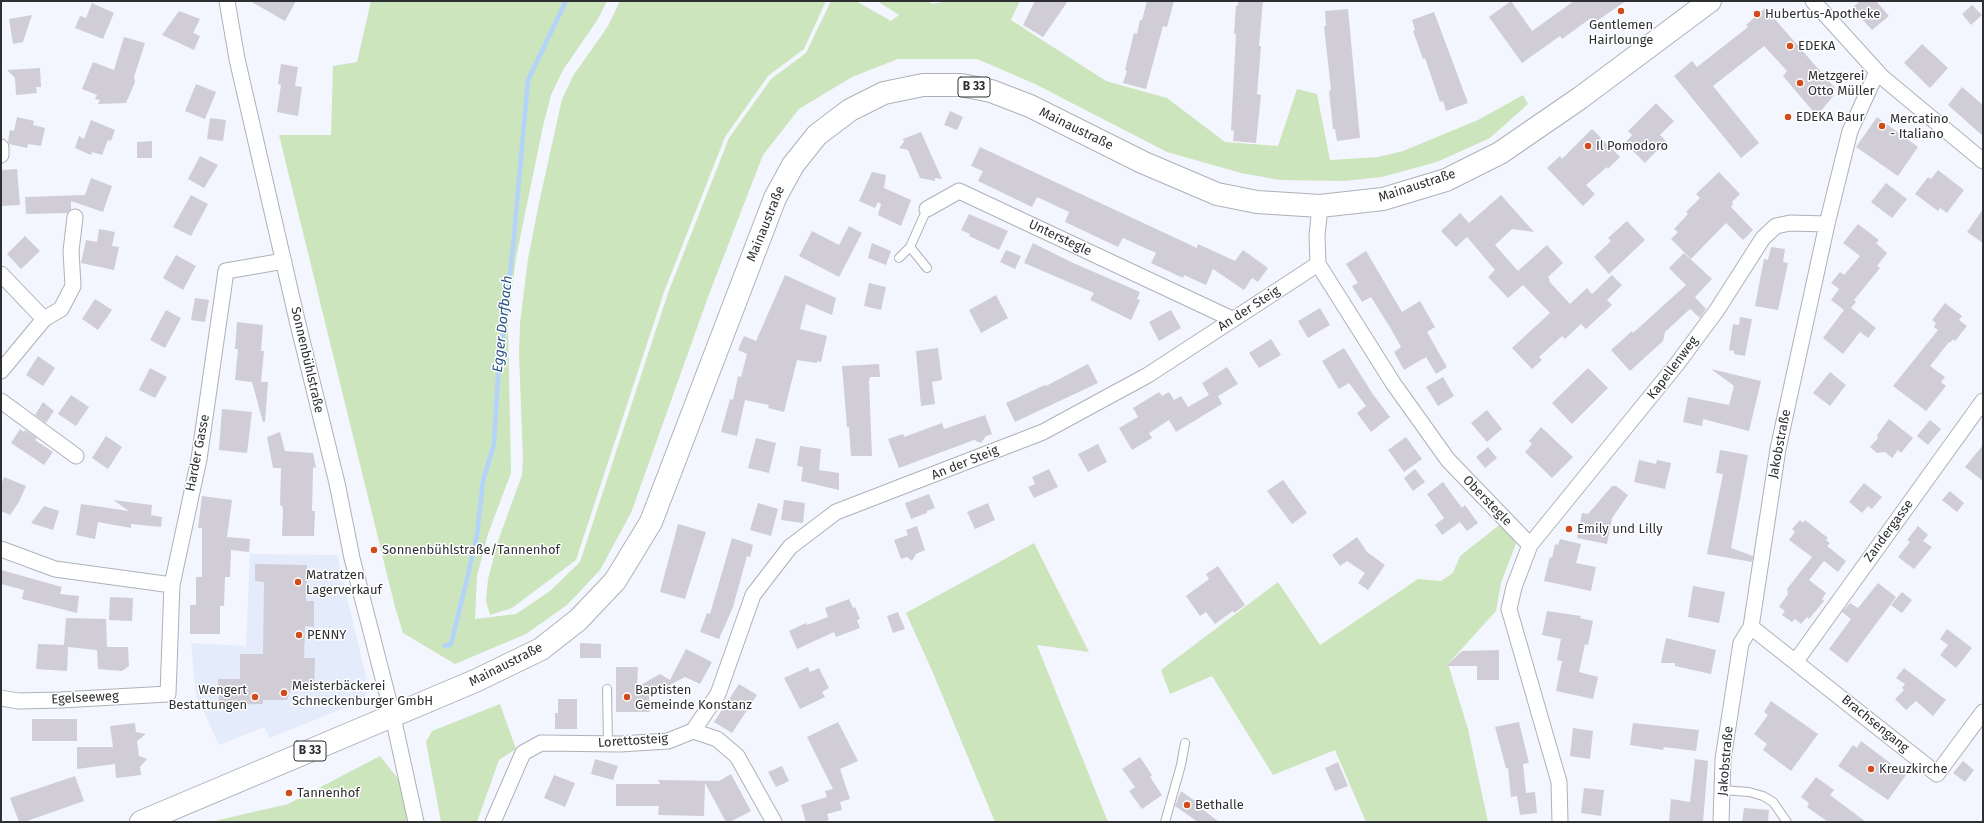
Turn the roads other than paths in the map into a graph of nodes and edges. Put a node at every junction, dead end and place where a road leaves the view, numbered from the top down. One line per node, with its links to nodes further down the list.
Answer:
1 (227, 1): 14 (street, Sonnenbühlstraße)
2 (1710, 1): 8 (main road, Mainaustraße / B 33)
3 (1812, 1): 4 (street)
4 (1877, 72): 7 (street); 11 (street, Jakobstraße)
5 (1, 147): 6 (street)
6 (1, 154)
7 (1982, 159)
8 (1320, 206): 15 (street); 33 (main road, Mainaustraße / B 33)
9 (927, 209): 12 (lane, Unterstegle); 18 (street, Unterstegle)
10 (75, 217): 19 (street)
11 (1828, 224): 24 (street, Kapellenweg); 27 (street, Jakobstraße)
12 (910, 247): 13 (lane, Unterstegle); 16 (lane)
13 (899, 258)
14 (284, 261): 26 (street, Harder Gasse); 33 (street, Sonnenbühlstraße)
15 (1318, 264): 18 (street, An der Steig); 24 (street, Oberstegle)
16 (927, 268)
17 (1, 274): 19 (street)
18 (1232, 319): 34 (street, An der Steig)
19 (44, 320): 20 (street)
20 (1, 371)
21 (1, 401): 23 (street)
22 (1983, 401): 28 (street, Zandergasse)
23 (76, 456)
24 (1530, 546): 43 (street)
25 (1, 549): 26 (street)
26 (172, 585): 30 (street, Harder Gasse)
27 (1751, 626): 28 (street, Brachsengang); 37 (street, Jakobstraße)
28 (1796, 661): 32 (street, Brachsengang)
29 (607, 689): 36 (lane)
30 (168, 694): 31 (street, Egelseeweg)
31 (1, 698)
32 (1983, 712)
33 (393, 717): 38 (main road, Mainaustraße / B 33); 39 (street, Sonnenbühlstraße)
34 (693, 731): 36 (street, Lorettosteig); 41 (street)
35 (1185, 742): 42 (lane)
36 (608, 744): 40 (street, Lorettosteig)
37 (1722, 790): 44 (street, Jakobstraße); 45 (lane)
38 (141, 822)
39 (416, 822)
40 (493, 822)
41 (774, 822)
42 (1165, 822)
43 (1560, 822)
44 (1721, 822)
45 (1787, 822)

